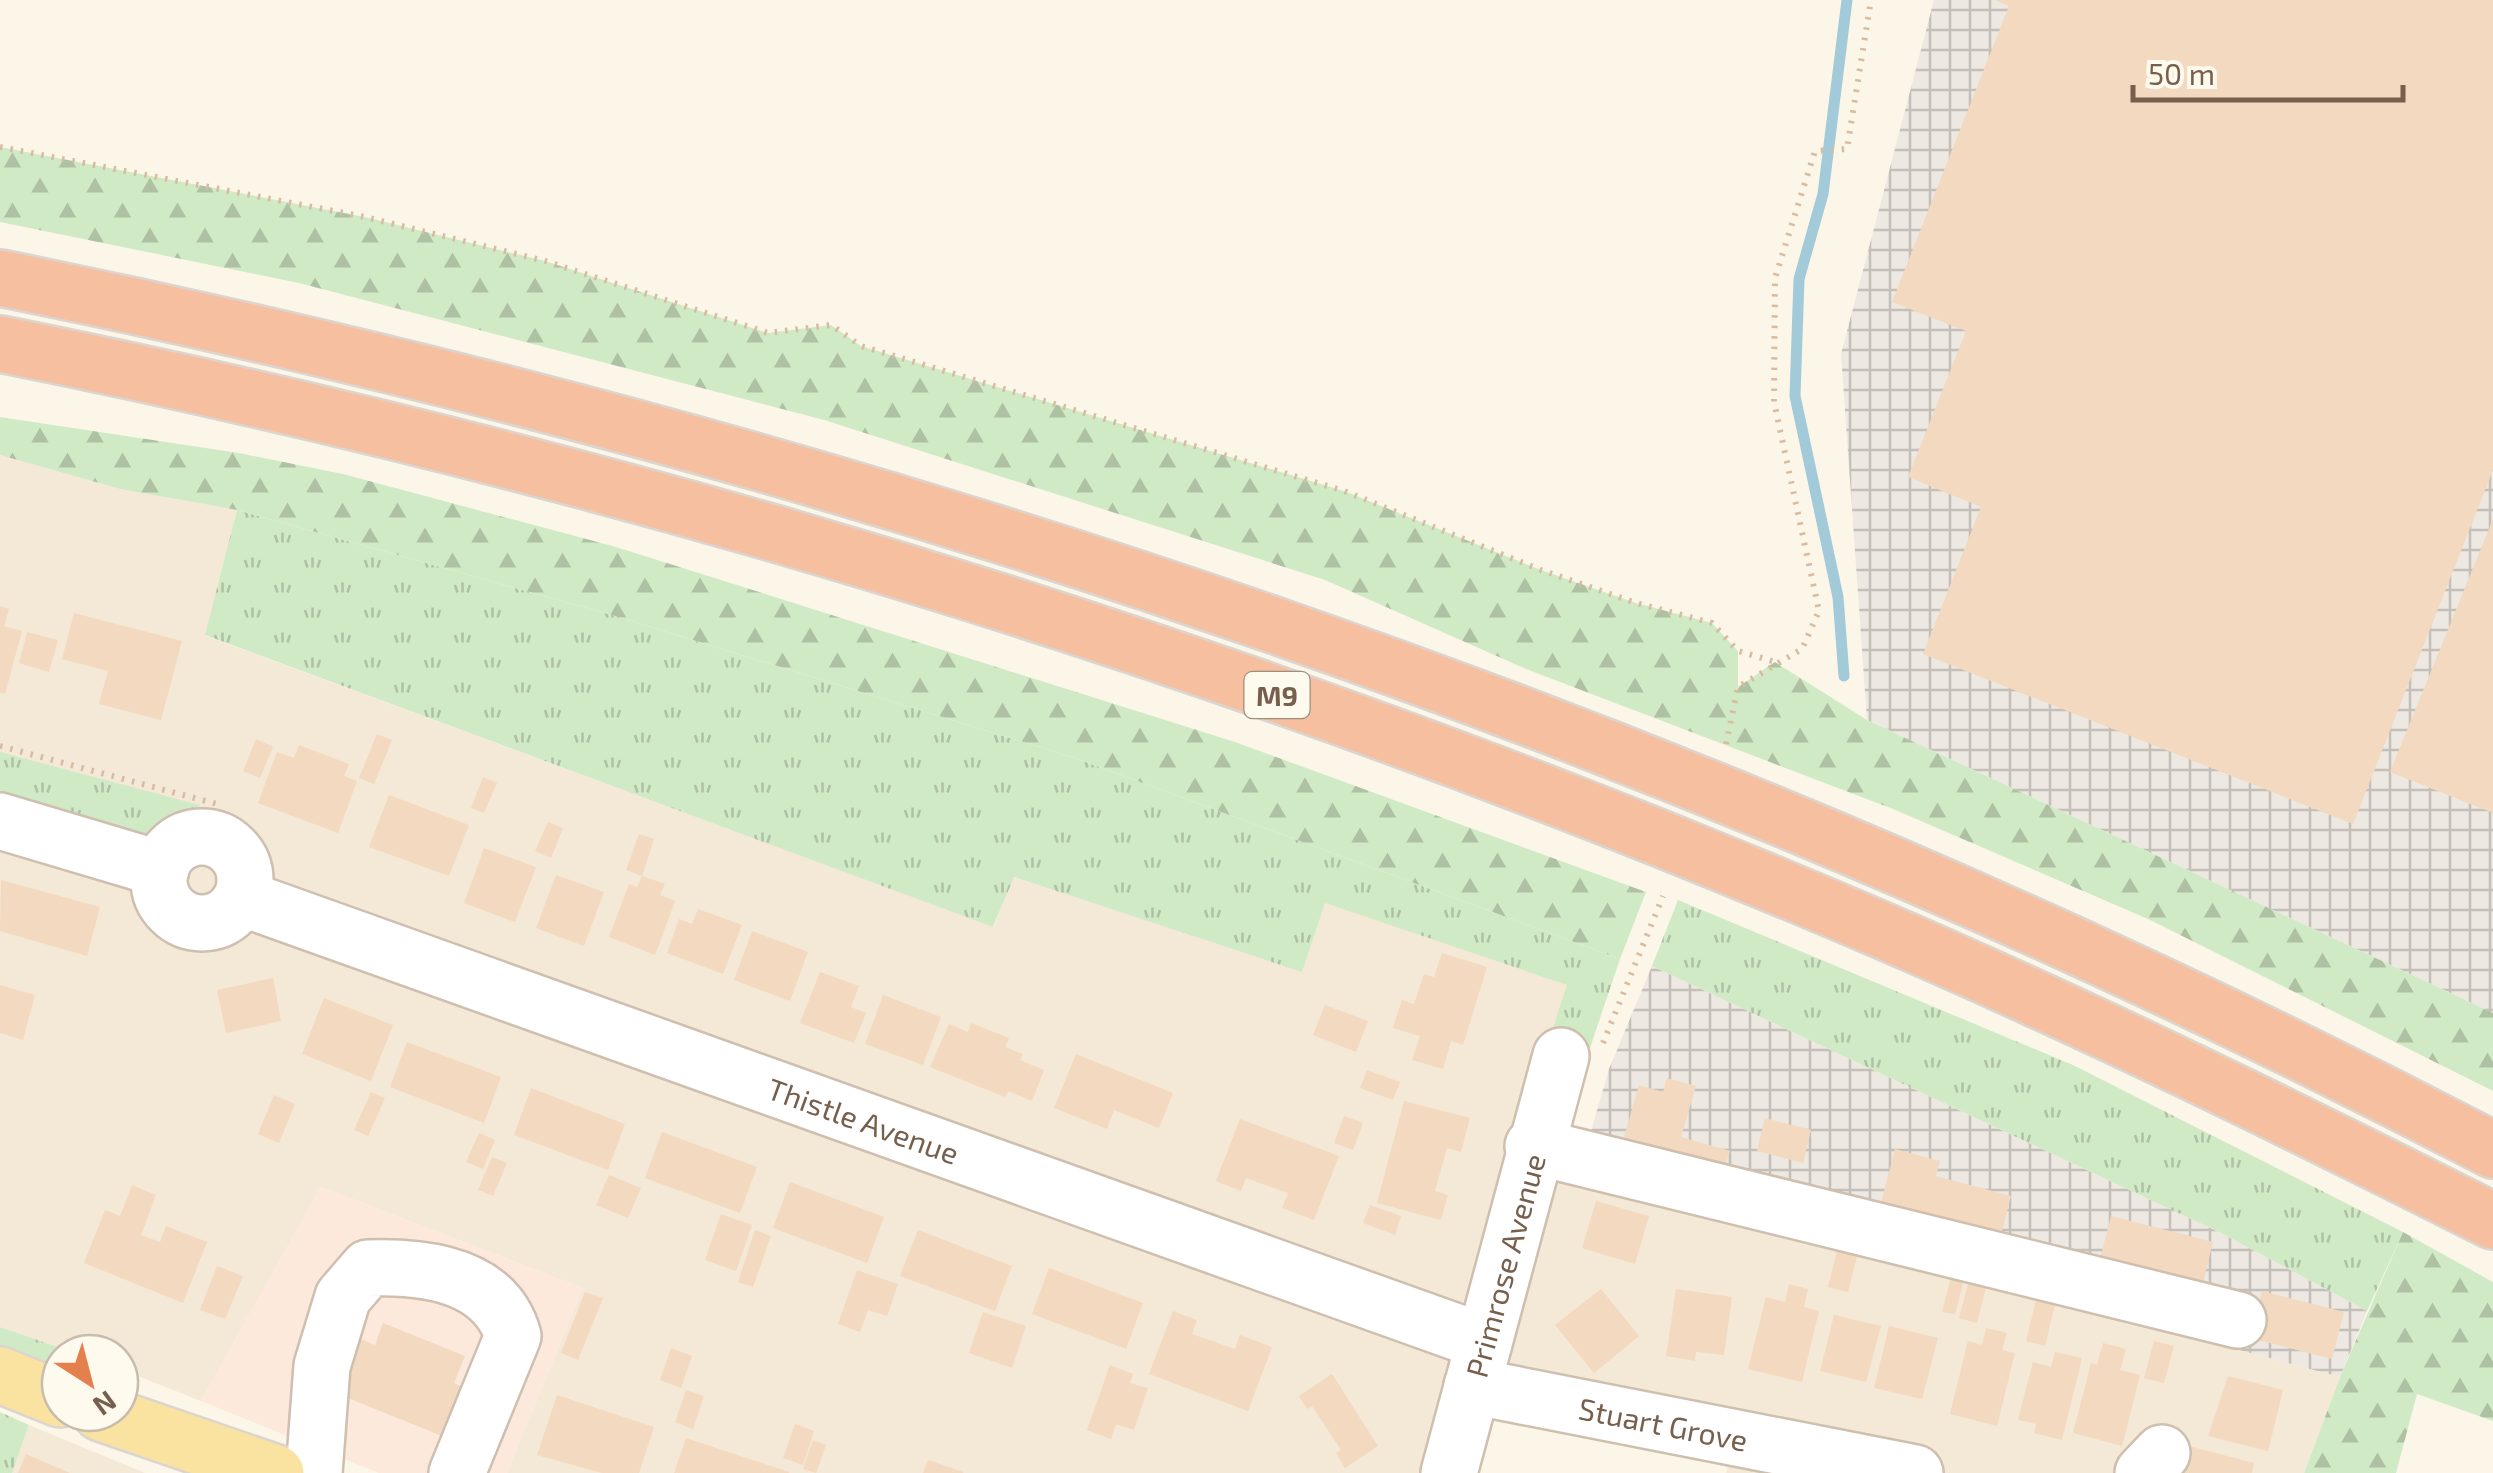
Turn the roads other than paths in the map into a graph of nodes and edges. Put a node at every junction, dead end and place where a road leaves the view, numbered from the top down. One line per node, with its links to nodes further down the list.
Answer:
1 (0, 278): 10 (highway, M9)
2 (0, 344): 4 (highway, M9)
3 (0, 367): 4 (highway)
4 (310, 412): 11 (highway, M9)
5 (0, 821): 6 (street)
6 (160, 869): 7 (street); 7 (street)
7 (242, 898): 13 (street, Thistle Avenue)
8 (1560, 1056): 9 (street, Primrose Avenue)
9 (1534, 1146): 12 (street); 13 (street, Primrose Avenue)
10 (2493, 1150)
11 (2493, 1221)
12 (2238, 1320)
13 (1478, 1364): 21 (street, Primrose Avenue); 22 (street, Stuart Grove)
14 (0, 1375): 15 (main road)
15 (40, 1391)
16 (140, 1429): 17 (main road)
17 (218, 1461): 18 (main road)
18 (276, 1473)
19 (314, 1473): 20 (street)
20 (457, 1473)
21 (1448, 1473)
22 (1915, 1473)

